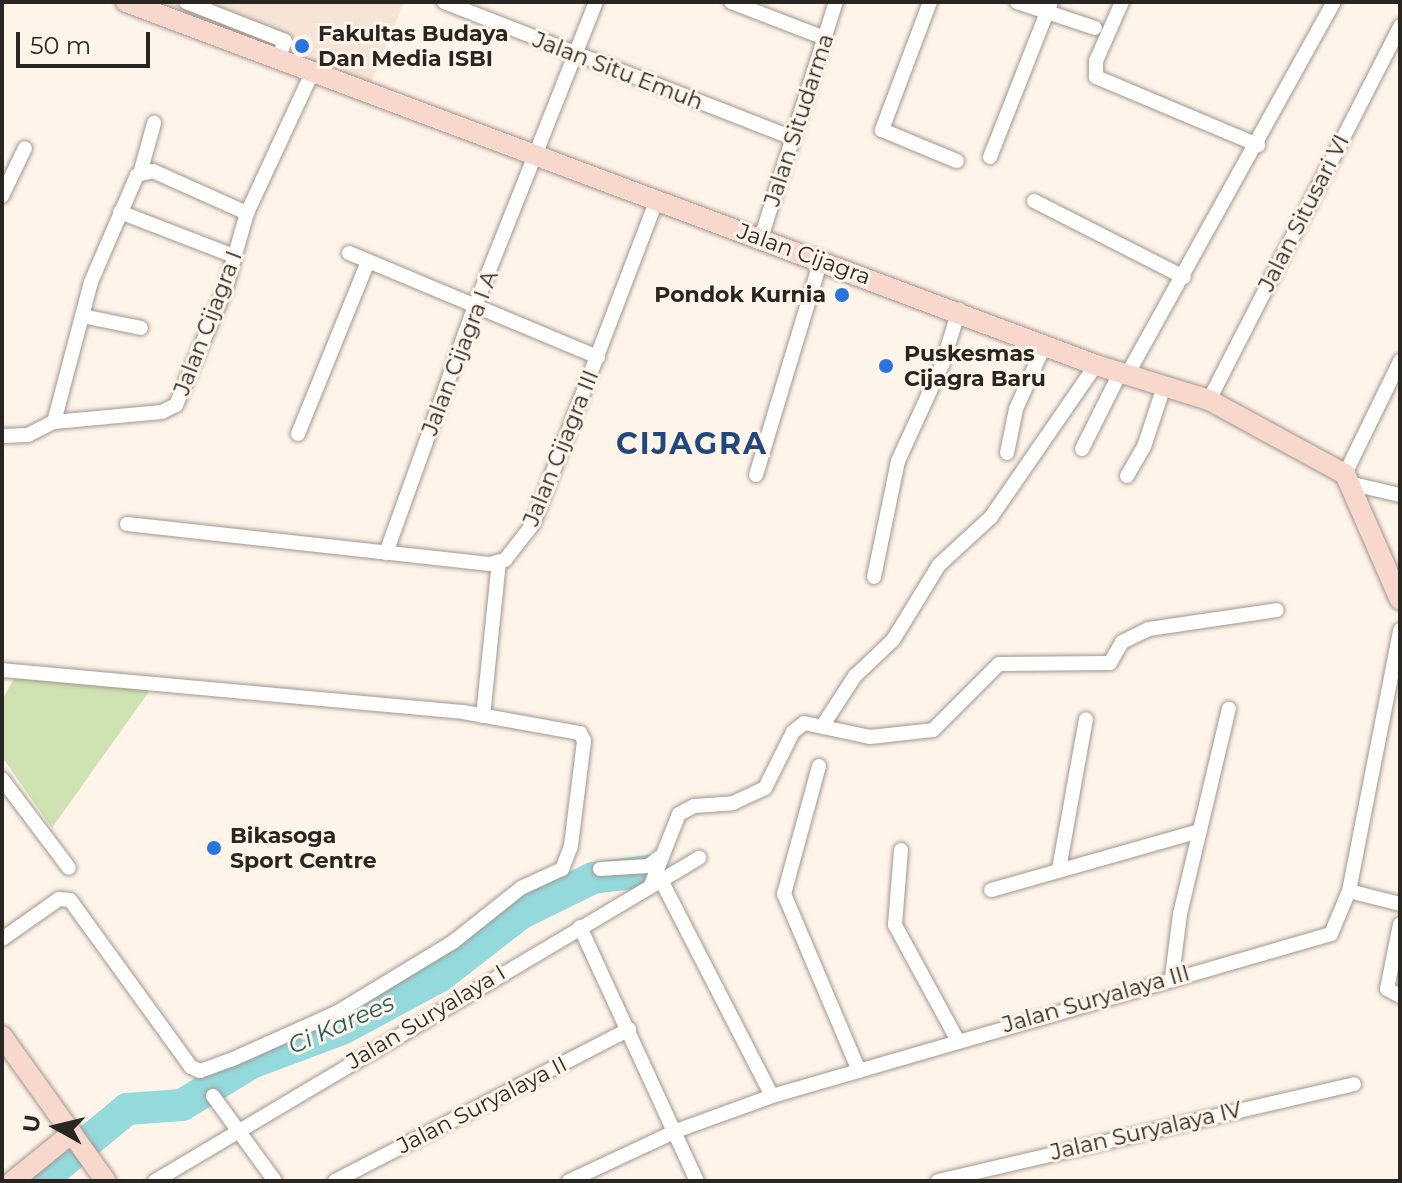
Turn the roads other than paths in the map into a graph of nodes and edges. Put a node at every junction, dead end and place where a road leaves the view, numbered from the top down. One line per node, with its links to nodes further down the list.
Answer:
1 (126, 2): 16 (street, Jalan Cijagra)
2 (186, 2): 16 (street)
3 (444, 2): 15 (street, Jalan Situ Emuh)
4 (596, 2): 15 (street, Jalan Cijagra I A)
5 (731, 2): 14 (street)
6 (836, 2): 14 (street, Jalan Situdarma)
7 (930, 2): 24 (street)
8 (1017, 2): 11 (street)
9 (1122, 2): 20 (street)
10 (1334, 2): 20 (street)
11 (1049, 8): 13 (street); 23 (street)
12 (1400, 26): 47 (street, Jalan Situsari VI)
13 (1095, 28)
14 (825, 38): 19 (street, Jalan Situdarma)
15 (575, 56): 19 (street, Jalan Situ Emuh); 22 (street, Jalan Cijagra I A)
16 (277, 62): 17 (street, Jalan Cijagra)
17 (311, 75): 22 (street, Jalan Cijagra); 30 (street, Jalan Cijagra I)
18 (154, 123): 25 (street)
19 (792, 138): 31 (street, Jalan Situdarma)
20 (1258, 145): 36 (street)
21 (25, 148): 26 (street)
22 (537, 155): 27 (street, Jalan Cijagra); 37 (street, Jalan Cijagra I A)
23 (990, 157)
24 (957, 161)
25 (141, 170): 29 (street); 30 (street)
26 (2, 196)
27 (657, 199): 31 (street, Jalan Cijagra); 42 (street, Jalan Cijagra III)
28 (1034, 201): 36 (street)
29 (120, 212): 33 (street); 39 (street)
30 (247, 213): 33 (street, Jalan Cijagra I)
31 (761, 238): 34 (street, Jalan Cijagra)
32 (349, 253): 35 (street)
33 (234, 256): 48 (street, Jalan Cijagra I)
34 (821, 260): 38 (street, Jalan Cijagra); 53 (street)
35 (368, 262): 37 (street); 49 (street)
36 (1184, 277): 45 (street)
37 (475, 306): 42 (street); 58 (street, Jalan Cijagra I A)
38 (959, 310): 41 (street, Jalan Cijagra); 60 (street)
39 (82, 316): 40 (street); 48 (street)
40 (141, 328)
41 (1045, 344): 44 (street, Jalan Cijagra); 52 (street)
42 (598, 357): 59 (street, Jalan Cijagra III)
43 (1400, 361): 55 (street)
44 (1096, 365): 45 (street, Jalan Cijagra); 68 (street)
45 (1124, 374): 46 (street, Jalan Cijagra); 51 (street)
46 (1164, 386): 47 (street, Jalan Cijagra); 54 (street)
47 (1209, 400): 55 (street, Jalan Cijagra)
48 (54, 422): 50 (street, Jalan Cijagra I)
49 (298, 434)
50 (2, 436)
51 (1082, 449)
52 (1007, 453)
53 (756, 475)
54 (1127, 476)
55 (1349, 479): 56 (street); 61 (street)
56 (1400, 495)
57 (127, 524): 58 (street)
58 (386, 553): 59 (street)
59 (499, 562): 66 (street)
60 (874, 577)
61 (1398, 594)
62 (1277, 610): 68 (street)
63 (1400, 630): 79 (street, Jalan Suryalaya III)
64 (2, 670): 66 (street)
65 (1229, 709): 71 (street)
66 (483, 716): 83 (street)
67 (1086, 719): 76 (street)
68 (823, 725): 77 (street)
69 (819, 766): 89 (street)
70 (2, 779): 74 (street)
71 (1199, 831): 76 (street); 84 (street)
72 (901, 850): 88 (street)
73 (699, 858): 77 (street, Jalan Suryalaya I)
74 (69, 868)
75 (600, 869): 77 (street)
76 (1059, 869): 78 (street)
77 (657, 872): 82 (street, Jalan Suryalaya I); 92 (street)
78 (991, 890)
79 (1349, 891): 80 (street); 84 (street, Jalan Suryalaya III)
80 (1400, 904)
81 (1400, 924): 85 (street)
82 (580, 927): 86 (street); 93 (street, Jalan Suryalaya I)
83 (2, 939)
84 (1172, 977): 88 (street, Jalan Suryalaya III)
85 (1400, 996)
86 (629, 1029): 94 (street); 101 (street, Jalan Suryalaya II)
87 (2, 1036): 95 (street)
88 (957, 1039): 89 (street, Jalan Suryalaya III)
89 (859, 1071): 92 (street, Jalan Suryalaya III)
90 (1354, 1084): 97 (street, Jalan Suryalaya IV)
91 (213, 1096): 93 (street)
92 (772, 1096): 94 (street, Jalan Suryalaya III)
93 (237, 1129): 99 (street, Jalan Suryalaya I); 100 (street)
94 (676, 1131): 102 (street, Jalan Suryalaya III); 103 (street)
95 (75, 1137): 96 (street); 98 (street)
96 (97, 1175)
97 (982, 1175): 104 (street, Jalan Suryalaya IV)
98 (13, 1181)
99 (155, 1181)
100 (275, 1181)
101 (335, 1181)
102 (569, 1181)
103 (697, 1181)
104 (938, 1181)

